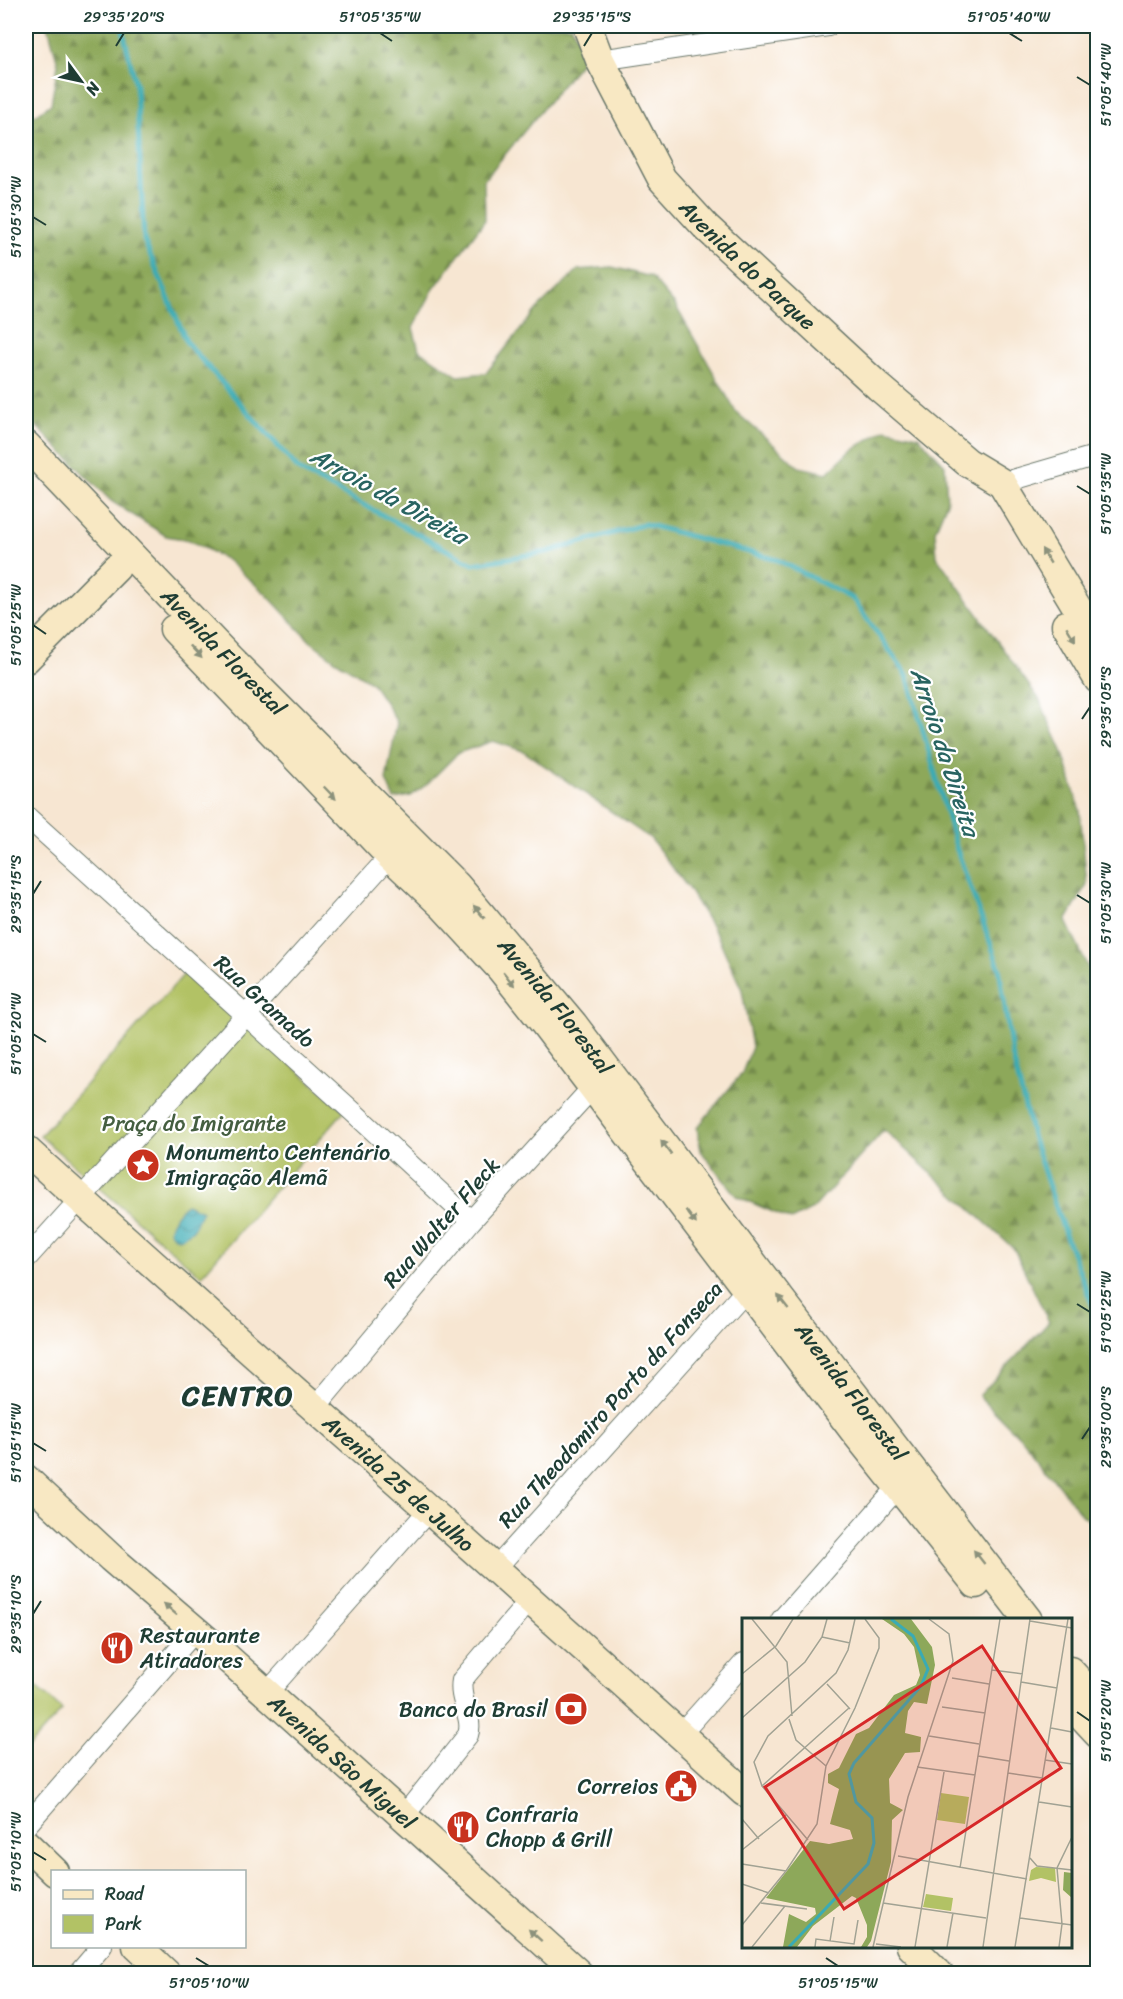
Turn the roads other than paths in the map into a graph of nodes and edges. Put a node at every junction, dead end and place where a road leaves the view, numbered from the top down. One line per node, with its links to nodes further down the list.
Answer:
1 (587, 26): 3 (main road, Avenida do Parque)
2 (828, 26): 3 (street)
3 (600, 60): 6 (main road, Avenida do Parque)
4 (26, 445): 16 (main road, Avenida Florestal, one-way to 4)
5 (1098, 455): 8 (street)
6 (967, 462): 8 (main road, Avenida do Parque); 12 (main road, Avenida do Parque, one-way to 12)
7 (26, 473): 9 (main road, Avenida Florestal)
8 (1002, 483): 10 (main road, Avenida do Parque, one-way to 8)
9 (116, 568): 11 (main road); 14 (main road, Avenida Florestal, one-way to 14)
10 (1098, 642)
11 (26, 659)
12 (1098, 679)
13 (26, 816): 15 (street, Rua Gramado)
14 (390, 856): 15 (street); 16 (main road, Avenida Florestal, one-way to 16)
15 (245, 1016): 18 (street); 19 (street, Rua Gramado)
16 (601, 1078): 19 (street, Rua Walter Fleck); 21 (main road, Avenida Florestal)
17 (26, 1150): 18 (main road, Avenida 25 de Julho)
18 (80, 1199): 20 (street); 22 (main road, Avenida 25 de Julho)
19 (471, 1221): 22 (street, Rua Walter Fleck)
20 (26, 1259)
21 (753, 1282): 23 (main road, Avenida Florestal); 27 (street, Rua Theodomiro Porto da Fonseca)
22 (314, 1409): 26 (main road, Avenida 25 de Julho)
23 (867, 1429): 25 (main road, Avenida Florestal); 31 (main road, Avenida Florestal, one-way to 23)
24 (26, 1479): 32 (main road, Avenida São Miguel, one-way to 24)
25 (898, 1487): 29 (street); 30 (main road, Avenida Florestal)
26 (429, 1510): 27 (main road, Avenida 25 de Julho); 35 (street)
27 (496, 1568): 28 (main road, Avenida 25 de Julho)
28 (530, 1600): 39 (main road, Avenida 25 de Julho); 41 (street)
29 (784, 1618)
30 (1002, 1618)
31 (1026, 1618)
32 (195, 1631): 35 (main road, Avenida São Miguel); 42 (street)
33 (742, 1665): 39 (street)
34 (1072, 1672): 36 (main road)
35 (266, 1694): 41 (main road, Avenida São Miguel)
36 (1098, 1702)
37 (1072, 1705): 38 (main road)
38 (1098, 1734)
39 (680, 1735): 40 (main road, Avenida 25 de Julho)
40 (742, 1790)
41 (403, 1817): 49 (main road, Avenida São Miguel, one-way to 41)
42 (26, 1826)
43 (26, 1844): 44 (main road)
44 (53, 1870)
45 (101, 1948): 47 (street)
46 (138, 1948): 48 (main road)
47 (78, 1974)
48 (167, 1974)
49 (579, 1974)

